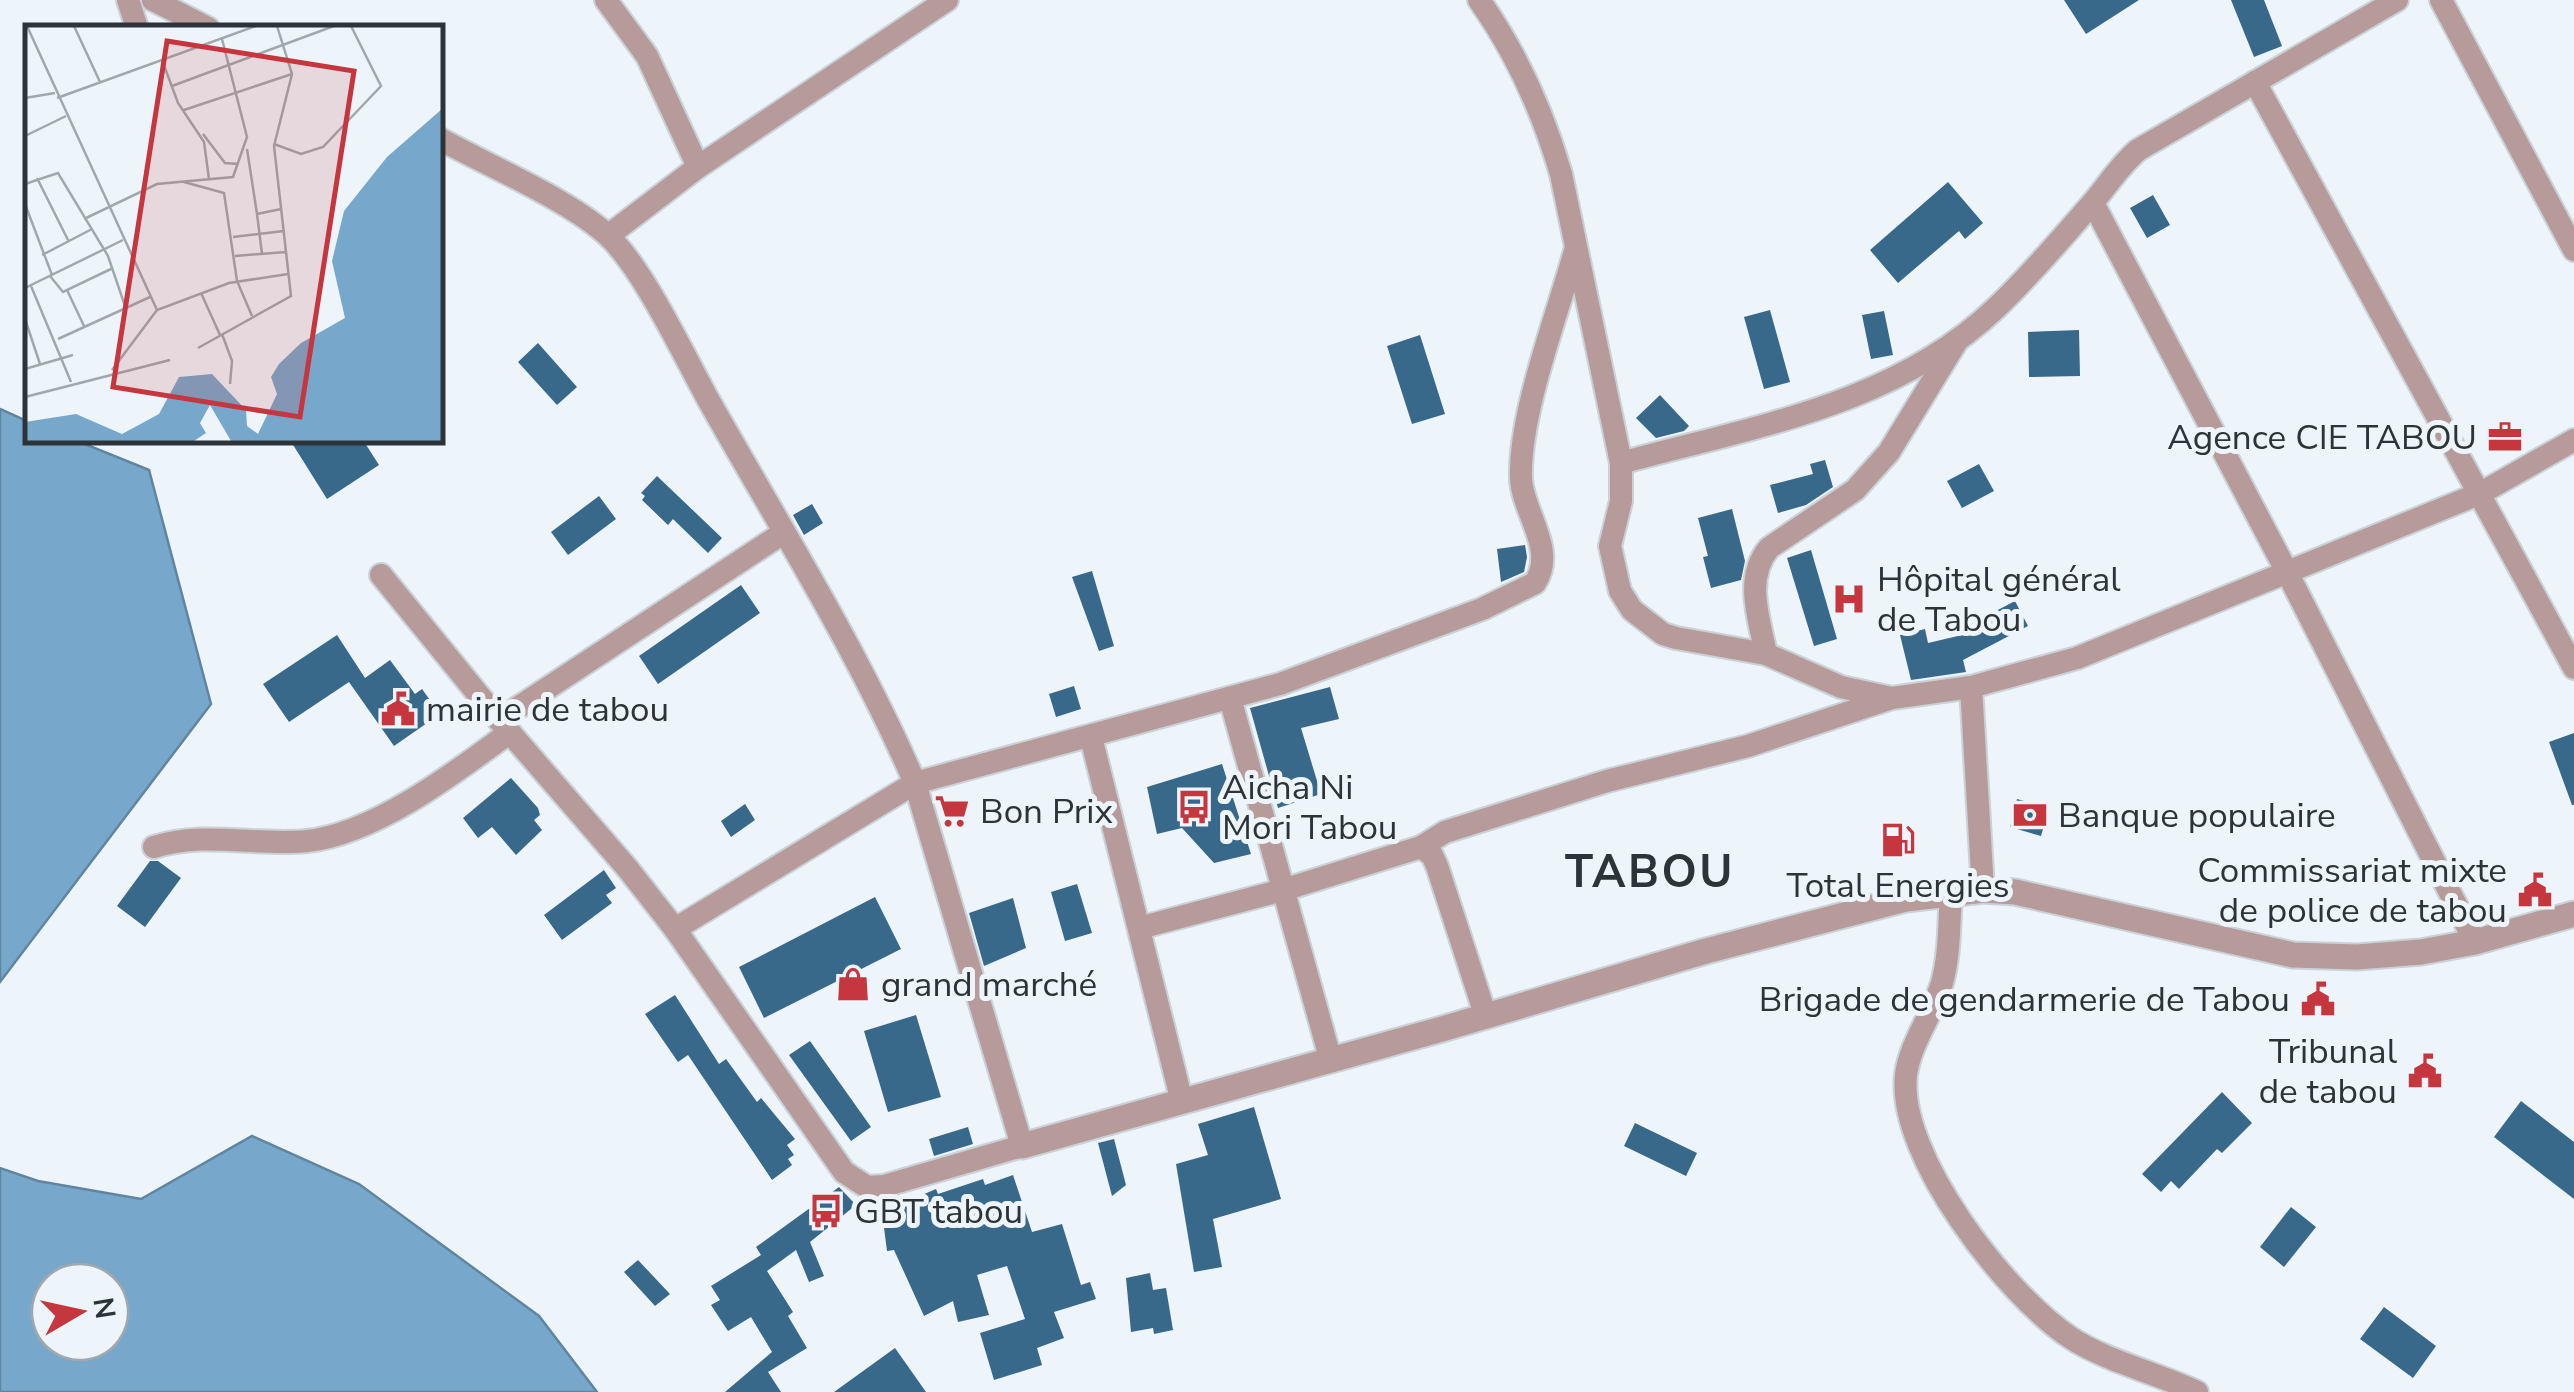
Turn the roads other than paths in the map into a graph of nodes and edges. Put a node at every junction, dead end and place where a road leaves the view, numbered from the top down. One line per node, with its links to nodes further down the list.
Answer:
1 (128, 0): 8 (street)
2 (153, 0): 9 (street)
3 (606, 0): 12 (street)
4 (947, 0): 12 (street)
5 (1480, 0): 15 (street)
6 (2397, 0): 10 (street)
7 (2441, 0): 16 (street)
8 (136, 25)
9 (202, 25)
10 (2256, 82): 13 (street); 20 (street)
11 (442, 141): 14 (street)
12 (698, 167): 14 (street)
13 (2093, 203): 17 (street); 22 (street)
14 (609, 236): 21 (street)
15 (1576, 248): 19 (street); 27 (street)
16 (2574, 250)
17 (1959, 338): 19 (street); 24 (street)
18 (2574, 440): 20 (street)
19 (1621, 463): 24 (street)
20 (2481, 494): 22 (street); 25 (street)
21 (782, 532): 29 (street); 31 (street)
22 (2288, 574): 26 (street); 40 (street)
23 (381, 575): 29 (street)
24 (1766, 654): 28 (street)
25 (2574, 668)
26 (1971, 687): 28 (street); 35 (street)
27 (1230, 698): 30 (street); 34 (street)
28 (1892, 698): 33 (street)
29 (504, 726): 32 (street); 39 (street)
30 (1092, 737): 31 (street); 38 (street)
31 (914, 783): 39 (street); 44 (street)
32 (154, 847)
33 (1422, 847): 34 (street); 41 (street)
34 (1283, 890): 38 (street); 42 (street)
35 (1983, 890): 36 (street); 40 (street)
36 (1950, 892): 41 (street); 45 (street)
37 (2574, 914): 40 (street)
38 (1139, 928): 43 (street)
39 (674, 929): 44 (street)
40 (2475, 942)
41 (1486, 1016): 42 (street)
42 (1331, 1061): 43 (street)
43 (1182, 1102): 44 (street)
44 (1022, 1146)
45 (2197, 1392)

